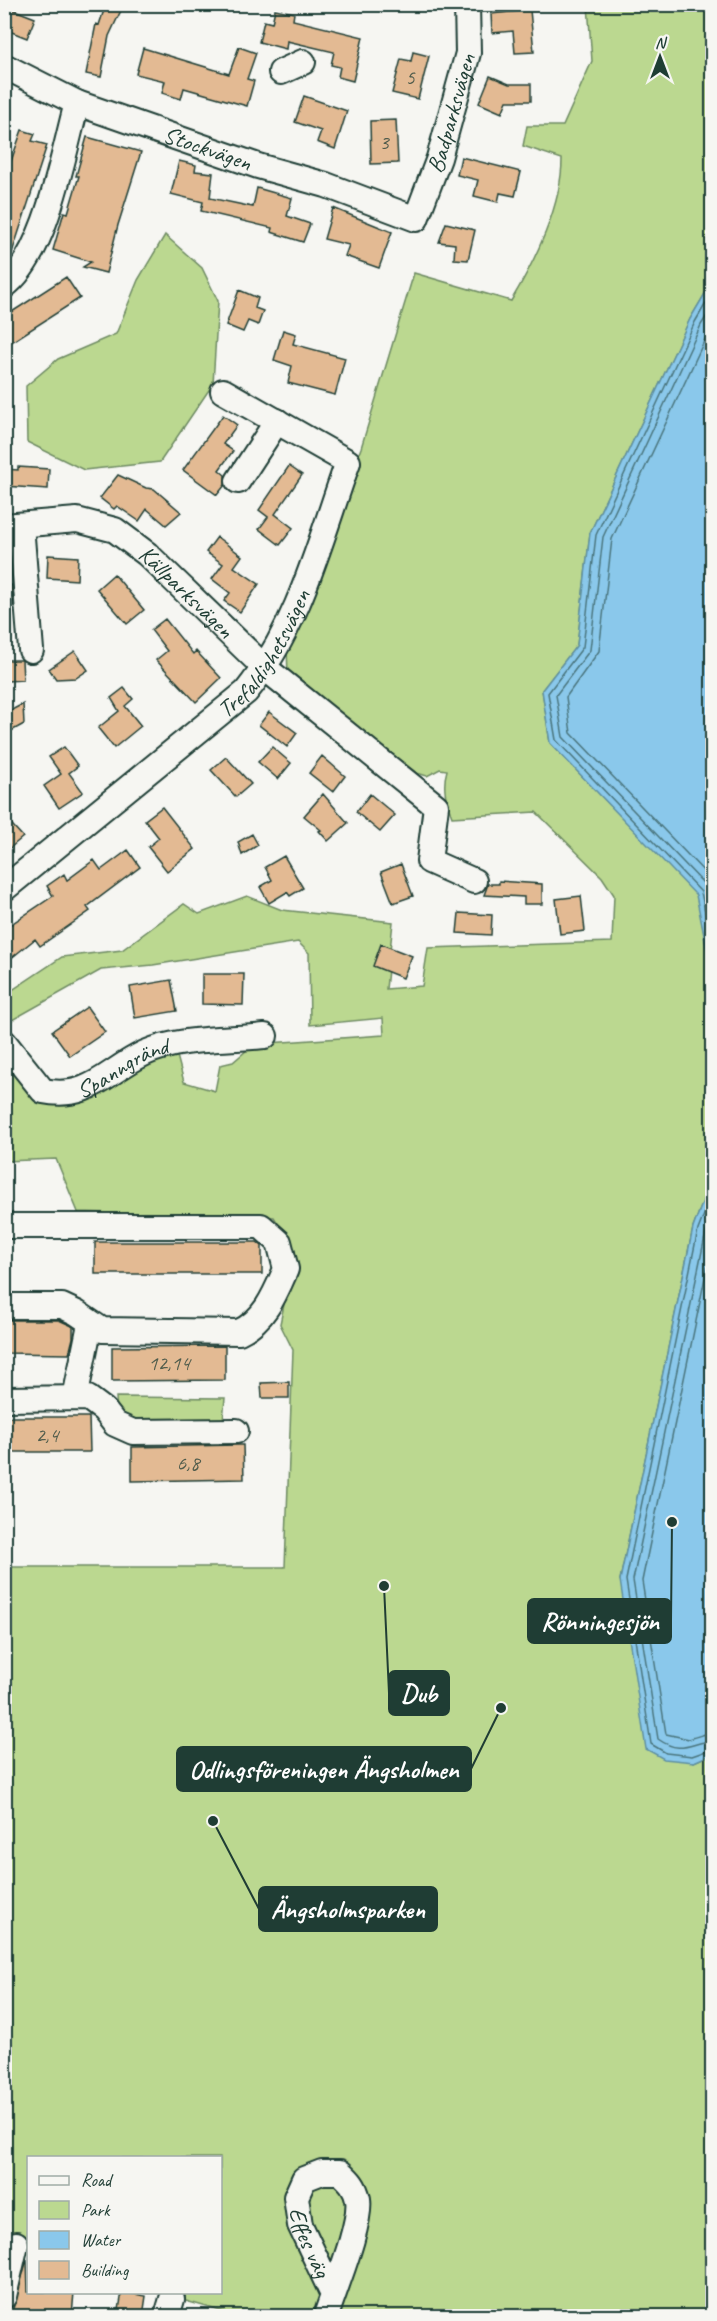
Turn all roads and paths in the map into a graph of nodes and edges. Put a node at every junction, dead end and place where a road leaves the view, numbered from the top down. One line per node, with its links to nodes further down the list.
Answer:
1 (467, 4): 4 (street, Badparksvägen)
2 (4, 66): 3 (street, Stockvägen)
3 (77, 104): 4 (street, Stockvägen); 5 (street)
4 (416, 219)
5 (4, 286)
6 (223, 391): 7 (street, Trefaldighetsvägen)
7 (277, 421): 8 (street); 11 (street, Trefaldighetsvägen)
8 (238, 481)
9 (13, 526): 10 (street); 11 (street, Källparksvägen)
10 (31, 650)
11 (265, 668): 12 (street, Källparksvägen); 13 (street, Trefaldighetsvägen)
12 (474, 881)
13 (4, 889)
14 (265, 1036): 15 (street, Spanngränd)
15 (4, 1042)
16 (4, 1226): 18 (street)
17 (4, 1306): 18 (street)
18 (96, 1327): 19 (street)
19 (75, 1398): 20 (street); 21 (street)
20 (4, 1399)
21 (236, 1431)
22 (16, 2244): 23 (street)
23 (4, 2296)

